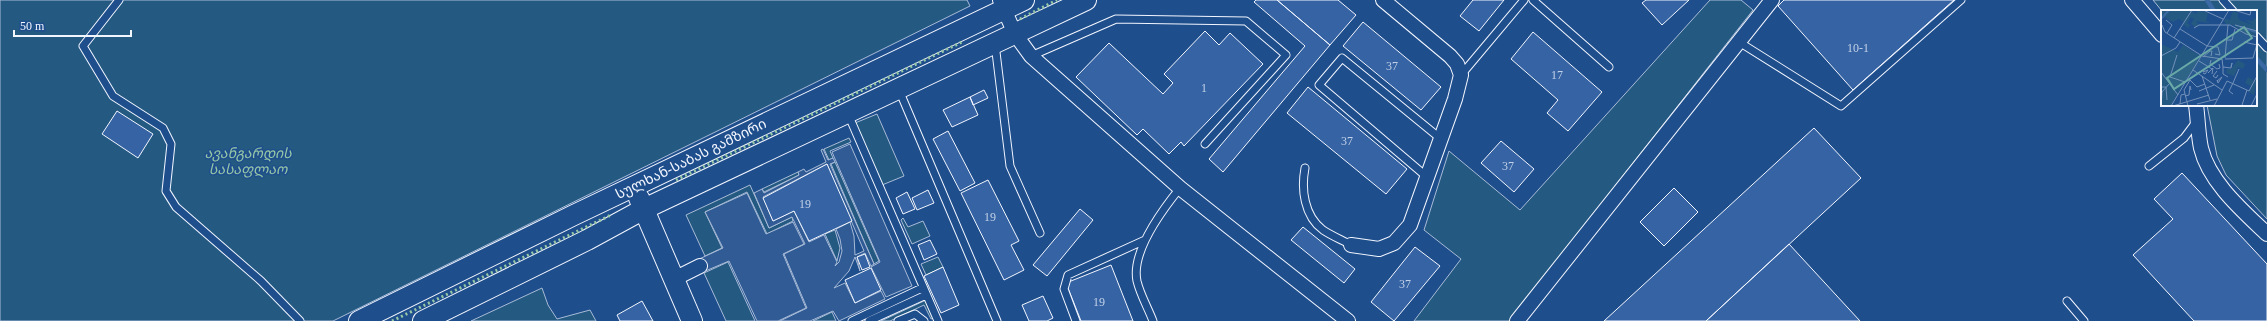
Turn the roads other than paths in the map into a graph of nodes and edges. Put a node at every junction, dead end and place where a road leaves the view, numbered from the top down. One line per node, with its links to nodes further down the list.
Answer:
1 (119, 0): 44 (lane)
2 (1024, 0): 11 (main road, სულხან-საბას გამზირი)
3 (1086, 0): 13 (main road, სულხან-საბას გამზირი)
4 (1524, 0): 21 (lane)
5 (1533, 0): 20 (lane)
6 (1772, 0): 16 (street)
7 (1962, 0): 16 (lane)
8 (2132, 0): 14 (street)
9 (2223, 0): 12 (lane)
10 (1386, 1): 21 (street)
11 (1002, 5): 13 (street); 31 (main road, სულხან-საბას გამზირი)
12 (2232, 10)
13 (1015, 34): 17 (main road, სულხან-საბას გამზირი); 19 (street)
14 (2161, 34)
15 (2257, 37): 18 (lane)
16 (1739, 42): 57 (street)
17 (995, 44): 22 (main road, სულხან-საბას გამზირი); 34 (lane)
18 (2267, 48)
19 (1031, 56): 27 (lane); 32 (street)
20 (1609, 67)
21 (1461, 75): 26 (street)
22 (898, 88): 24 (main road, სულხან-საბას გამზირი); 53 (lane)
23 (2196, 106): 25 (street)
24 (847, 112): 33 (main road, სულხან-საბას გამზირი); 40 (lane)
25 (2198, 120): 28 (lane); 35 (street)
26 (1441, 139): 30 (street); 30 (lane)
27 (1205, 144)
28 (2149, 166)
29 (1305, 168): 37 (lane)
30 (1428, 177): 37 (street)
31 (634, 187): 33 (main road); 45 (main road, სულხან-საბას გამზირი)
32 (1180, 188): 36 (lane); 56 (street)
33 (644, 209): 39 (main road); 46 (main road, სულხან-საბას გამზირი)
34 (1040, 233)
35 (2267, 234)
36 (1145, 240): 54 (lane); 55 (lane)
37 (1351, 245)
38 (700, 266): 39 (street)
39 (674, 279): 47 (main road)
40 (922, 288): 41 (lane); 43 (lane)
41 (926, 295): 43 (lane); 52 (lane)
42 (2067, 301): 58 (lane)
43 (867, 319): 48 (lane)
44 (300, 321)
45 (359, 321)
46 (424, 321)
47 (692, 321)
48 (852, 321)
49 (898, 321): 51 (lane)
50 (914, 321): 51 (lane)
51 (923, 321)
52 (938, 321)
53 (997, 321)
54 (1076, 321)
55 (1153, 321)
56 (1348, 321)
57 (1517, 321)
58 (2084, 321)

